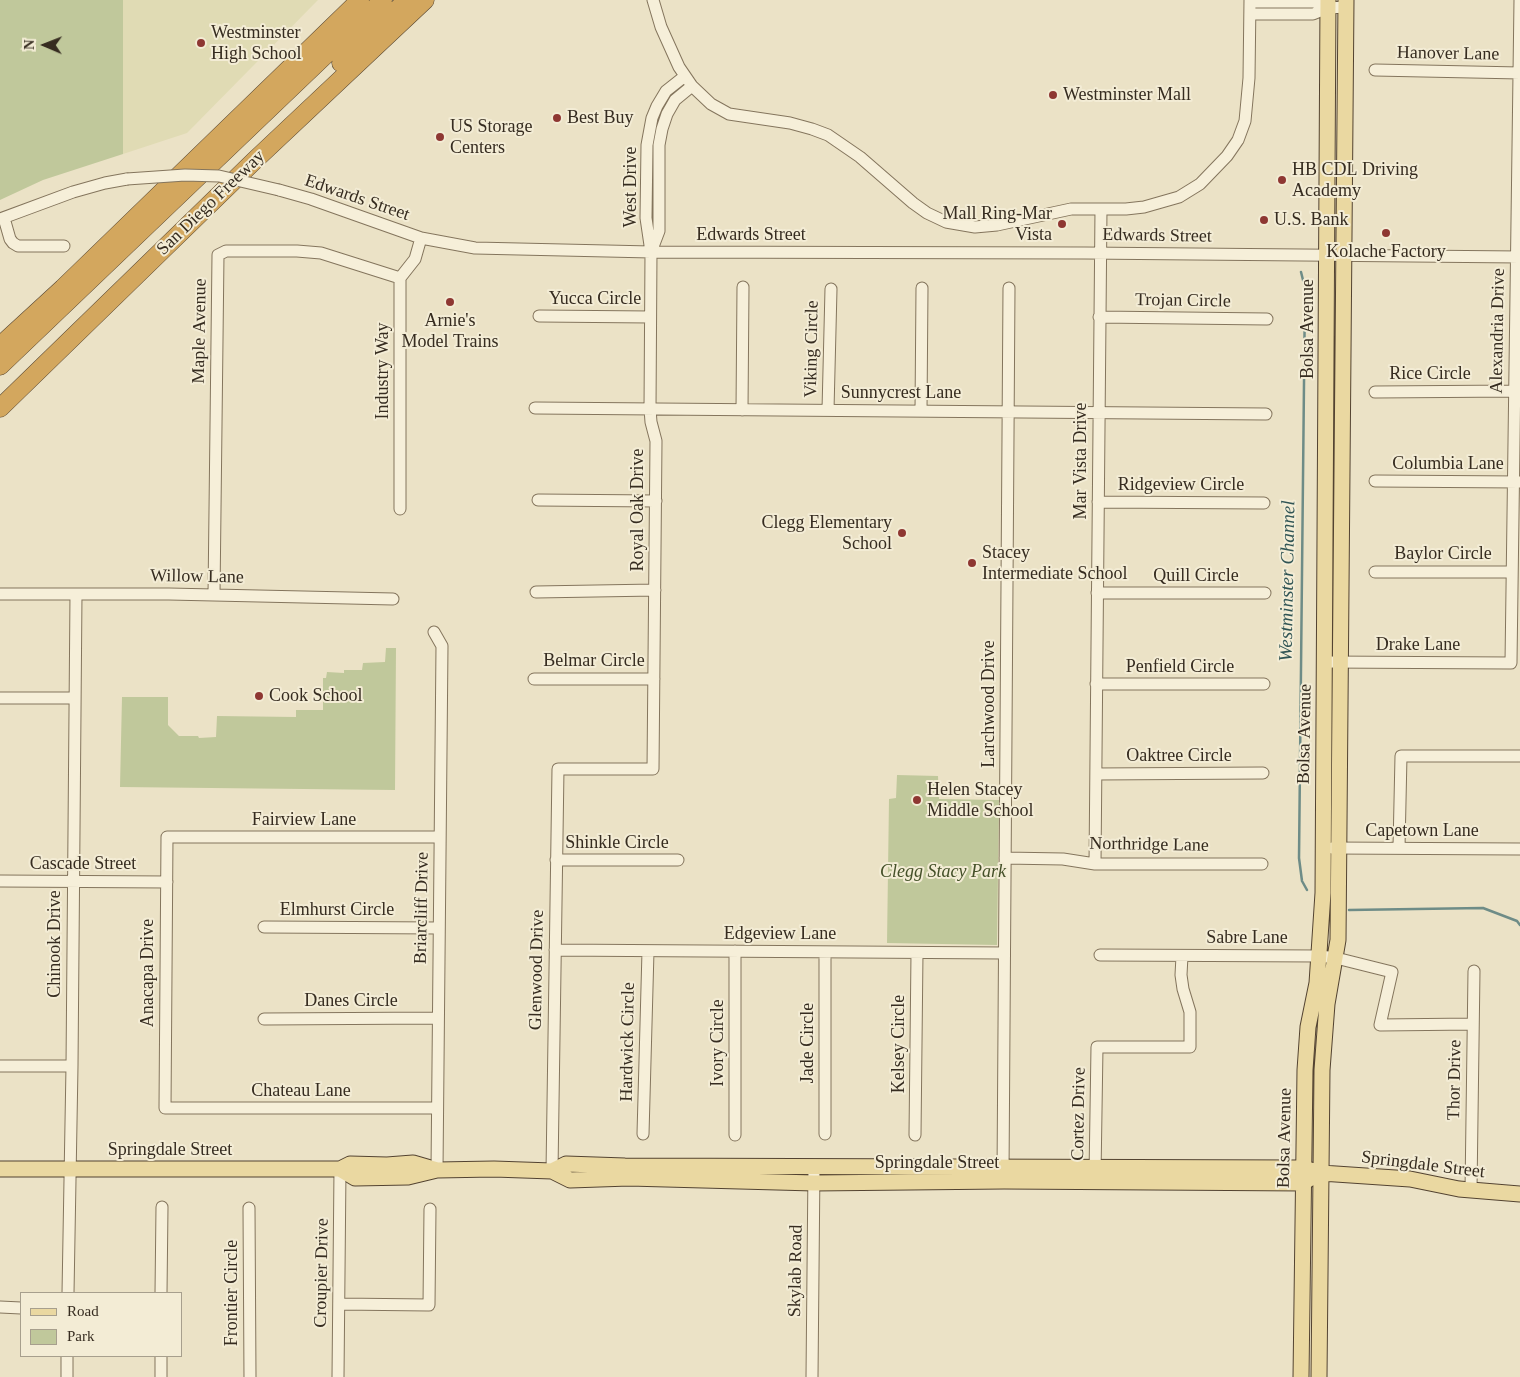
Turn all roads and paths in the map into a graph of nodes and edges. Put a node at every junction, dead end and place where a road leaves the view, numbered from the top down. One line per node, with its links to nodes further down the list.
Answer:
1 (360, 0): 33 (highway)
2 (383, 0): 34 (highway)
3 (406, 0): 35 (highway)
4 (425, 0): 38 (highway, San Diego Freeway)
5 (653, 0): 13 (street)
6 (1520, 0): 12 (street, Alexandria Drive)
7 (1250, 1): 8 (street); 10 (street)
8 (1328, 4): 9 (street); 10 (street); 21 (main road, Bolsa Avenue)
9 (1346, 4): 22 (main road, Bolsa Avenue)
10 (1250, 14): 15 (street)
11 (1375, 70): 12 (street, Hanover Lane)
12 (1519, 73): 23 (street, Alexandria Drive)
13 (685, 76): 14 (street); 19 (street, West Drive)
14 (692, 86): 15 (street); 19 (street, West Drive)
15 (1101, 209): 20 (street, Mar Vista Drive)
16 (2, 219): 17 (street, Edwards Street, bridge); 18 (street)
17 (421, 238): 19 (street, Edwards Street); 24 (street)
18 (64, 246)
19 (651, 252): 20 (street, Edwards Street); 30 (street, Royal Oak Drive)
20 (1100, 253): 21 (street, Edwards Street); 31 (street, Mar Vista Drive)
21 (1327, 255): 22 (street, Edwards Street); 65 (main road, Bolsa Avenue)
22 (1344, 256): 23 (street, Edwards Street); 66 (main road, Bolsa Avenue)
23 (1518, 257): 36 (street, Alexandria Drive)
24 (400, 278): 53 (street, Industry Way); 62 (street, Maple Avenue)
25 (743, 287): 41 (street)
26 (922, 288): 43 (street)
27 (1009, 288): 44 (street, Larchwood Drive)
28 (831, 289): 42 (street, Viking Circle)
29 (539, 316): 30 (street, Yucca Circle)
30 (650, 317): 40 (street, Royal Oak Drive)
31 (1100, 317): 32 (street, Trojan Circle); 45 (street, Mar Vista Drive)
32 (1267, 319)
33 (0, 346)
34 (0, 366)
35 (0, 391)
36 (1515, 391): 37 (street, Rice Circle); 48 (street, Alexandria Drive)
37 (1375, 392)
38 (0, 408)
39 (535, 408): 40 (street, Sunnycrest Lane)
40 (650, 409): 41 (street, Sunnycrest Lane); 50 (street, Royal Oak Drive)
41 (742, 410): 42 (street, Sunnycrest Lane)
42 (828, 410): 43 (street, Sunnycrest Lane)
43 (920, 411): 44 (street, Sunnycrest Lane)
44 (1008, 412): 45 (street, Sunnycrest Lane); 84 (street, Larchwood Drive)
45 (1099, 412): 46 (street, Sunnycrest Lane); 51 (street, Mar Vista Drive)
46 (1266, 414)
47 (1375, 481): 48 (street, Columbia Lane)
48 (1517, 482): 55 (street, Alexandria Drive)
49 (538, 500): 50 (street)
50 (656, 502): 56 (street, Royal Oak Drive)
51 (1098, 502): 52 (street, Ridgeview Circle); 58 (street, Mar Vista Drive)
52 (1264, 503)
53 (400, 509)
54 (1375, 572): 55 (street, Baylor Circle)
55 (1512, 572): 67 (street, Alexandria Drive)
56 (655, 590): 57 (street); 69 (street, Royal Oak Drive)
57 (536, 592)
58 (1097, 593): 61 (street, Quill Circle); 70 (street, Mar Vista Drive)
59 (0, 594): 60 (street, Willow Lane)
60 (76, 594): 62 (street, Willow Lane); 73 (street, Chinook Drive)
61 (1265, 594)
62 (214, 595): 63 (street, Willow Lane)
63 (393, 598)
64 (434, 632): 79 (street, Briarcliff Drive)
65 (1325, 662): 66 (street, Drake Lane); 82 (main road, Bolsa Avenue)
66 (1341, 662): 67 (street, Drake Lane); 81 (main road, Bolsa Avenue)
67 (1511, 663)
68 (534, 679): 69 (street, Belmar Circle)
69 (654, 679): 75 (street, Royal Oak Drive)
70 (1096, 684): 71 (street, Penfield Circle); 76 (street, Mar Vista Drive)
71 (1264, 684)
72 (0, 698): 73 (street)
73 (75, 698): 90 (street, Chinook Drive)
74 (1520, 756): 80 (street)
75 (558, 769): 85 (street, Glenwood Drive)
76 (1096, 774): 77 (street, Oaktree Circle); 87 (street, Mar Vista Drive)
77 (1263, 774)
78 (167, 837): 79 (street, Fairview Lane); 91 (street, Anacapa Drive)
79 (440, 837): 93 (street, Briarcliff Drive)
80 (1399, 847): 81 (street, Capetown Lane); 83 (street, Capetown Lane)
81 (1339, 848): 82 (street, Capetown Lane); 103 (main road, Bolsa Avenue)
82 (1323, 849): 102 (main road, Bolsa Avenue)
83 (1520, 849)
84 (1005, 858): 87 (street, Northridge Lane); 99 (street, Larchwood Drive)
85 (556, 860): 86 (street, Shinkle Circle); 94 (street, Glenwood Drive)
86 (678, 860)
87 (1095, 864): 88 (street, Northridge Lane)
88 (1262, 864)
89 (0, 881): 90 (street, Cascade Street)
90 (72, 881): 91 (street, Cascade Street); 109 (street, Chinook Drive)
91 (167, 882): 110 (street, Anacapa Drive)
92 (264, 927): 93 (street, Elmhurst Circle)
93 (439, 928): 106 (street, Briarcliff Drive)
94 (555, 950): 95 (street, Edgeview Lane); 122 (street, Glenwood Drive)
95 (648, 951): 96 (street, Edgeview Lane); 112 (street, Hardwick Circle)
96 (736, 951): 97 (street, Edgeview Lane); 114 (street, Ivory Circle)
97 (826, 952): 98 (street, Edgeview Lane); 113 (street, Jade Circle)
98 (917, 952): 99 (street, Edgeview Lane); 115 (street, Kelsey Circle)
99 (1004, 953): 124 (street, Larchwood Drive)
100 (1100, 955): 101 (street, Sabre Lane)
101 (1182, 956): 102 (street, Sabre Lane); 125 (street, Cortez Drive)
102 (1320, 956): 103 (street, Sabre Lane); 126 (main road, Bolsa Avenue)
103 (1336, 958): 107 (street, Sabre Lane); 123 (main road, Bolsa Avenue)
104 (1474, 971): 107 (street, Thor Drive)
105 (264, 1018): 106 (street, Danes Circle)
106 (438, 1018): 111 (street, Briarcliff Drive)
107 (1473, 1024): 129 (street, Thor Drive)
108 (0, 1066): 109 (street)
109 (72, 1066): 119 (street, Chinook Drive)
110 (165, 1108): 111 (street, Chateau Lane)
111 (437, 1108): 121 (street, Briarcliff Drive)
112 (644, 1134)
113 (825, 1134)
114 (734, 1135)
115 (915, 1135)
116 (598, 1166): 117 (main road, Springdale Street); 122 (main road, Springdale Street); 127 (main road)
117 (814, 1166): 124 (main road, Springdale Street); 128 (street, Skylab Road)
118 (0, 1169): 119 (main road, Springdale Street)
119 (69, 1169): 120 (main road, Springdale Street); 134 (street, Chinook Drive)
120 (340, 1169): 121 (main road, Springdale Street); 136 (street, Croupier Drive)
121 (437, 1170): 122 (main road, Springdale Street)
122 (552, 1171): 127 (main road, Springdale Street)
123 (1321, 1173): 126 (main road, Springdale Street); 129 (main road, Springdale Street); 147 (main road, Bolsa Avenue)
124 (1003, 1174): 125 (main road, Springdale Street); 128 (main road, Springdale Street)
125 (1095, 1175): 126 (main road, Springdale Street)
126 (1303, 1175): 141 (main road, Bolsa Avenue)
127 (589, 1179): 128 (main road, Springdale Street)
128 (814, 1183): 146 (street, Skylab Road)
129 (1471, 1190): 130 (main road, Springdale Street)
130 (1520, 1194)
131 (162, 1207): 135 (street)
132 (250, 1208): 144 (street, Frontier Circle)
133 (430, 1209): 136 (street)
134 (68, 1292)
135 (161, 1292)
136 (339, 1304): 145 (street, Croupier Drive)
137 (0, 1307): 138 (street)
138 (20, 1308)
139 (67, 1357): 142 (street)
140 (161, 1357): 143 (street)
141 (1304, 1373)
142 (67, 1377)
143 (161, 1377)
144 (250, 1377)
145 (338, 1377)
146 (812, 1377)
147 (1319, 1377)

